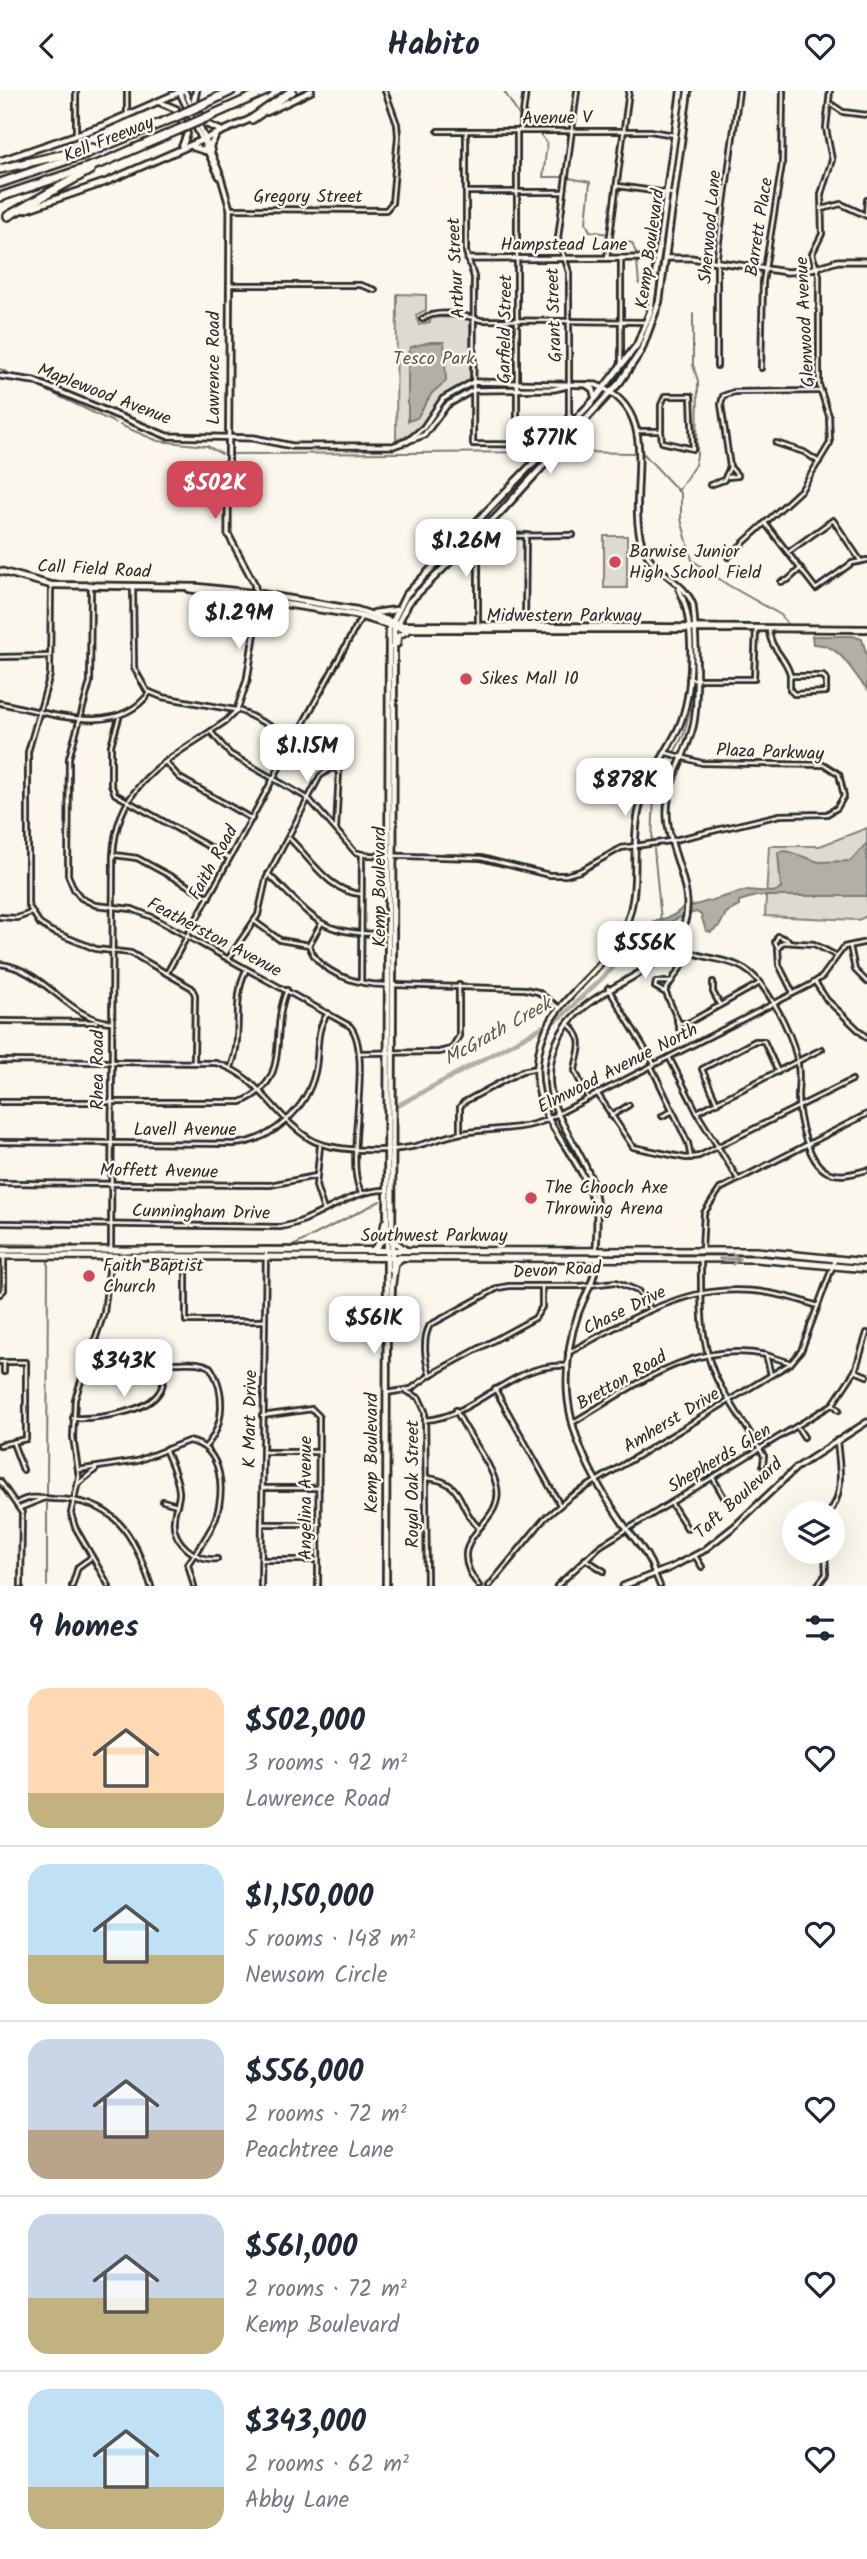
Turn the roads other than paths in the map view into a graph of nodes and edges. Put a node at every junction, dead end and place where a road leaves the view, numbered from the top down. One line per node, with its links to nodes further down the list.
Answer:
1 (76, 91): 31 (street)
2 (127, 91): 22 (street)
3 (172, 91): 19 (main road)
4 (181, 91): 19 (main road); 33 (street, Lawrence Road)
5 (196, 91): 28 (main road)
6 (231, 91): 34 (highway, Kell Freeway, bridge)
7 (266, 91): 40 (highway, Kell Freeway, bridge)
8 (292, 91): 24 (highway)
9 (311, 91): 24 (main road)
10 (385, 91): 51 (street, Gregory Street)
11 (526, 91): 30 (street, Garfield Street)
12 (577, 91): 26 (street, Grant Street)
13 (629, 91): 27 (street)
14 (681, 91): 32 (main road, Kemp Boulevard)
15 (688, 91): 32 (main road, Kemp Boulevard)
16 (739, 91): 62 (street, Sherwood Lane)
17 (783, 91): 64 (street, Barrett Place)
18 (830, 91): 21 (street, Glenwood Avenue)
19 (167, 98): 20 (main road)
20 (157, 102): 22 (main road); 36 (main road)
21 (830, 103): 23 (street); 52 (street, Glenwood Avenue)
22 (127, 115): 31 (main road)
23 (867, 115)
24 (252, 118): 28 (main road)
25 (438, 131): 29 (street, Avenue V)
26 (572, 131): 27 (street, Avenue V); 30 (street, Avenue V); 47 (street, Grant Street)
27 (624, 131): 32 (street, Avenue V); 44 (street)
28 (220, 132): 33 (main road); 38 (main road)
29 (466, 132): 30 (street, Avenue V); 45 (street, Arthur Street)
30 (517, 132): 46 (street, Garfield Street)
31 (76, 135): 39 (main road)
32 (678, 135): 48 (main road, Kemp Boulevard)
33 (203, 140): 35 (main road); 37 (street, Lawrence Road); 38 (street, Lawrence Road)
34 (113, 143): 41 (highway); 43 (highway, Kell Freeway)
35 (188, 147): 36 (main road); 37 (main road)
36 (179, 151): 54 (main road)
37 (205, 151): 42 (street, Lawrence Road)
38 (211, 152): 42 (street, Lawrence Road)
39 (0, 161)
40 (104, 162): 49 (highway, Kell Freeway); 54 (highway)
41 (0, 169)
42 (220, 177): 51 (street, Lawrence Road)
43 (0, 183)
44 (617, 186): 48 (street); 57 (street)
45 (466, 192): 46 (street); 60 (street, Arthur Street)
46 (518, 192): 47 (street); 55 (street, Garfield Street)
47 (564, 192): 56 (street, Grant Street)
48 (671, 193): 59 (main road, Kemp Boulevard)
49 (0, 197)
50 (867, 200): 53 (street)
51 (230, 209): 65 (street, Lawrence Road)
52 (822, 209): 53 (street); 63 (street, Glenwood Avenue)
53 (867, 216)
54 (4, 217)
55 (519, 258): 56 (street, Hampstead Lane); 60 (street, Hampstead Lane); 69 (street, Garfield Street)
56 (565, 258): 57 (street, Hampstead Lane); 70 (street, Grant Street)
57 (607, 258): 58 (street, Hampstead Lane)
58 (621, 258): 59 (street, Hampstead Lane); 71 (street)
59 (662, 258): 62 (street, Hampstead Lane); 72 (main road, Kemp Boulevard); 73 (main road, Kemp Boulevard)
60 (468, 259): 67 (street, Arthur Street)
61 (867, 261): 63 (street, Hampstead Lane)
62 (718, 262): 64 (street, Hampstead Lane); 74 (street, Sherwood Lane)
63 (816, 267): 64 (street, Hampstead Lane); 86 (street, Glenwood Avenue)
64 (767, 269): 75 (street, Barrett Place)
65 (229, 285): 66 (street); 93 (street, Lawrence Road)
66 (374, 290)
67 (473, 316): 68 (street); 69 (street); 78 (street, Arthur Street)
68 (422, 319)
69 (518, 320): 70 (street); 79 (street, Garfield Street)
70 (569, 321): 71 (street); 80 (street, Grant Street)
71 (621, 322): 72 (street); 76 (street)
72 (647, 322): 73 (main road); 76 (main road, Kemp Boulevard)
73 (654, 323): 85 (main road, Kemp Boulevard)
74 (717, 366)
75 (761, 368)
76 (621, 369): 82 (main road, Kemp Boulevard)
77 (0, 376): 93 (street, Maplewood Avenue)
78 (473, 382): 79 (street); 84 (street, Arthur Street); 94 (street)
79 (517, 383): 80 (street); 83 (street, Garfield Street)
80 (569, 385): 81 (street); 83 (street); 88 (street, Grant Street)
81 (587, 385): 82 (street); 87 (main road)
82 (604, 388): 85 (street); 87 (main road, Kemp Boulevard)
83 (517, 389): 84 (street); 96 (street, Garfield Street)
84 (473, 390): 94 (street, Maplewood Avenue); 96 (street, Arthur Street)
85 (610, 391): 89 (main road, Kemp Boulevard); 90 (street)
86 (821, 391): 98 (street, Glenwood Avenue); 99 (street)
87 (595, 399): 89 (main road, Kemp Boulevard)
88 (569, 414): 89 (street); 92 (street, Grant Street)
89 (577, 423): 92 (main road, Kemp Boulevard); 103 (main road, Kemp Boulevard)
90 (637, 431): 91 (street); 130 (street)
91 (661, 431): 91 (street)
92 (564, 433): 97 (main road, Kemp Boulevard)
93 (228, 436): 94 (street, Maplewood Avenue); 120 (street, Lawrence Road)
94 (407, 442)
95 (776, 443): 98 (street)
96 (517, 445): 97 (street)
97 (552, 445): 102 (main road, Kemp Boulevard)
98 (819, 462): 104 (street, Glenwood Avenue)
99 (730, 467): 100 (street); 100 (street)
100 (727, 476): 101 (street)
101 (710, 485)
102 (506, 493): 103 (main road); 105 (main road, Kemp Boulevard)
103 (513, 499): 108 (main road, Kemp Boulevard)
104 (764, 523): 110 (street); 111 (street, Glenwood Avenue)
105 (470, 531): 108 (street); 122 (main road, Kemp Boulevard)
106 (526, 535): 107 (street); 109 (street); 127 (street)
107 (573, 535)
108 (476, 536): 109 (street); 125 (main road, Kemp Boulevard)
109 (485, 543): 126 (street)
110 (789, 551): 112 (street); 114 (street)
111 (728, 557)
112 (860, 560): 113 (street); 114 (street)
113 (867, 561)
114 (802, 568): 116 (street)
115 (0, 571): 117 (main road, Call Field Road)
116 (780, 582)
117 (51, 585): 118 (main road, Call Field Road); 134 (street)
118 (91, 586): 119 (main road, Call Field Road); 142 (street, Featherston Avenue)
119 (133, 587): 120 (main road, Call Field Road); 138 (street)
120 (258, 596): 121 (main road, Call Field Road); 141 (street)
121 (322, 607): 123 (main road, Call Field Road); 124 (main road, Call Field Road)
122 (397, 609): 123 (main road); 125 (main road, Kemp Boulevard)
123 (368, 613): 125 (main road, Call Field Road)
124 (362, 616): 125 (main road, Call Field Road); 145 (street, Faith Road)
125 (393, 625): 126 (main road, Midwestern Parkway); 132 (main road, Midwestern Parkway); 133 (main road, Kemp Boulevard); 159 (main road, Kemp Boulevard)
126 (478, 625): 127 (main road, Midwestern Parkway)
127 (525, 628): 130 (main road, Midwestern Parkway); 132 (main road, Midwestern Parkway)
128 (756, 628): 129 (main road, Midwestern Parkway); 130 (main road, Midwestern Parkway); 137 (street)
129 (769, 628): 131 (main road, Midwestern Parkway); 136 (street)
130 (692, 629): 137 (street)
131 (867, 629)
132 (415, 630): 133 (main road)
133 (395, 655): 160 (main road, Kemp Boulevard)
134 (50, 656): 135 (street); 140 (street)
135 (0, 657)
136 (790, 676): 136 (street)
137 (692, 679): 146 (street); 147 (street)
138 (150, 692): 141 (street); 143 (street)
139 (0, 703): 140 (street)
140 (38, 710): 142 (street); 166 (street)
141 (237, 710): 144 (street, Rhea Road); 145 (street)
142 (79, 717): 143 (street); 165 (street, Featherston Avenue)
143 (118, 718): 151 (street)
144 (211, 732): 148 (street, Rhea Road); 149 (street)
145 (295, 739): 149 (street, Faith Road)
146 (666, 752): 147 (street, Plaza Parkway); 156 (street)
147 (680, 759): 155 (street); 155 (street, Plaza Parkway)
148 (165, 762): 151 (street, Rhea Road); 152 (street)
149 (274, 778): 150 (street); 152 (street, Faith Road)
150 (309, 799): 153 (street); 153 (street); 154 (street)
151 (126, 801): 158 (street, Rhea Road); 161 (street)
152 (252, 819): 161 (street, Faith Road)
153 (336, 829): 157 (street)
154 (288, 837): 162 (street); 163 (street)
155 (670, 841): 156 (street, Plaza Parkway); 175 (street)
156 (637, 846): 160 (street, Plaza Parkway); 202 (street)
157 (362, 854): 159 (street, Plaza Parkway); 163 (street)
158 (113, 855): 164 (street); 165 (street, Rhea Road)
159 (387, 856): 160 (street, Plaza Parkway); 171 (main road, Kemp Boulevard)
160 (394, 856): 172 (main road, Kemp Boulevard)
161 (231, 858): 164 (street, Faith Road)
162 (268, 874): 168 (street); 169 (street)
163 (361, 894): 170 (street)
164 (209, 897): 173 (street, Faith Road)
165 (113, 908): 173 (street, Featherston Avenue); 180 (street, Rhea Road)
166 (31, 913): 167 (street); 180 (street)
167 (0, 917)
168 (254, 921): 177 (street); 183 (street)
169 (321, 925): 170 (street); 177 (street)
170 (361, 934): 171 (street); 187 (street)
171 (386, 934): 172 (main road); 193 (main road, Kemp Boulevard)
172 (394, 934): 194 (main road, Kemp Boulevard)
173 (188, 937): 183 (street, Featherston Avenue); 186 (street, Faith Road)
174 (788, 941): 179 (street); 179 (street); 182 (street)
175 (676, 942): 181 (street); 196 (street)
176 (867, 942): 178 (street)
177 (309, 945): 187 (street)
178 (849, 945): 182 (street); 191 (street)
179 (778, 948): 199 (street)
180 (113, 950): 186 (street); 207 (street, Rhea Road)
181 (691, 952): 188 (street); 192 (street)
182 (836, 955): 190 (street)
183 (228, 959): 185 (street, Featherston Avenue)
184 (0, 964): 206 (street)
185 (246, 969): 197 (street, Featherston Avenue); 221 (street)
186 (167, 973): 217 (street)
187 (361, 982): 193 (street)
188 (669, 982): 198 (street); 198 (street)
189 (713, 982): 201 (street)
190 (815, 982): 199 (street, Elmwood Avenue North); 210 (street)
191 (867, 982)
192 (760, 983): 200 (street); 201 (street)
193 (386, 985): 194 (main road); 212 (main road, Kemp Boulevard)
194 (394, 985): 195 (street); 214 (main road, Kemp Boulevard)
195 (459, 985): 202 (street); 214 (street)
196 (608, 988): 209 (street); 220 (street)
197 (287, 990): 203 (street, Featherston Avenue); 225 (street)
198 (665, 993): 205 (street)
199 (793, 993): 200 (street, Elmwood Avenue North)
200 (772, 1004): 215 (street, Elmwood Avenue North); 219 (street)
201 (720, 1005): 208 (street)
202 (558, 1007): 222 (street)
203 (328, 1013): 213 (street, Featherston Avenue); 239 (street, Lavell Avenue)
204 (0, 1021): 206 (street)
205 (677, 1021): 208 (street); 208 (street)
206 (96, 1022): 207 (street)
207 (112, 1022): 218 (street, Rhea Road)
208 (688, 1023)
209 (568, 1024): 227 (street); 236 (street)
210 (867, 1038)
211 (822, 1049): 219 (street)
212 (386, 1052): 213 (street); 214 (street); 249 (main road, Kemp Boulevard)
213 (358, 1053): 248 (street, Featherston Avenue)
214 (394, 1053): 247 (main road, Kemp Boulevard)
215 (668, 1057): 220 (street, Elmwood Avenue North); 234 (street)
216 (0, 1061): 218 (street)
217 (194, 1061): 218 (street); 221 (street)
218 (113, 1062): 229 (street, Rhea Road)
219 (798, 1062): 223 (street); 232 (street)
220 (653, 1065): 226 (street, Elmwood Avenue North); 233 (street)
221 (231, 1067): 225 (street)
222 (537, 1068): 240 (street); 241 (street)
223 (778, 1072): 230 (street); 230 (street)
224 (852, 1080): 232 (street)
225 (261, 1090): 229 (street); 239 (street)
226 (597, 1093): 227 (street, Elmwood Avenue North); 237 (street)
227 (588, 1098): 236 (street, Elmwood Avenue North)
228 (0, 1102): 229 (street)
229 (112, 1103): 243 (street, Rhea Road)
230 (717, 1103): 234 (street)
231 (629, 1105): 237 (street)
232 (798, 1107): 245 (street); 246 (street)
233 (673, 1111): 238 (street); 250 (street)
234 (697, 1112): 246 (street)
235 (867, 1114): 245 (street)
236 (556, 1115): 240 (street, Elmwood Avenue North); 259 (street)
237 (611, 1116): 250 (street)
238 (662, 1116)
239 (288, 1118): 243 (street, Lavell Avenue); 244 (street)
240 (546, 1120): 241 (street, Elmwood Avenue North); 259 (street)
241 (460, 1133): 247 (street, Elmwood Avenue North)
242 (0, 1142): 243 (street, Lavell Avenue)
243 (112, 1142): 255 (street, Rhea Road)
244 (321, 1144): 248 (street, Elmwood Avenue North); 252 (street)
245 (808, 1144): 251 (street); 253 (street)
246 (720, 1146): 250 (street); 253 (street)
247 (394, 1148): 249 (street, Elmwood Avenue North); 257 (main road, Kemp Boulevard)
248 (357, 1149): 249 (street, Elmwood Avenue North); 258 (street, Featherston Avenue)
249 (386, 1149): 256 (main road, Kemp Boulevard)
250 (691, 1158)
251 (867, 1170)
252 (316, 1176): 255 (street, Moffett Avenue); 260 (street)
253 (738, 1179): 268 (street)
254 (0, 1183): 255 (street, Moffett Avenue)
255 (112, 1183): 263 (street, Rhea Road)
256 (385, 1190): 257 (street, Cunningham Drive); 258 (street, Cunningham Drive); 261 (main road, Kemp Boulevard)
257 (394, 1190): 264 (main road, Kemp Boulevard)
258 (362, 1193): 260 (street, Cunningham Drive)
259 (595, 1202): 275 (street)
260 (324, 1210): 263 (street, Cunningham Drive)
261 (385, 1221): 265 (main road); 266 (main road, Kemp Boulevard)
262 (0, 1223): 263 (street, Cunningham Drive)
263 (111, 1224): 271 (street, Rhea Road)
264 (392, 1230): 266 (main road, Kemp Boulevard); 267 (main road)
265 (369, 1250): 266 (main road, Southwest Parkway); 273 (main road, Southwest Parkway)
266 (389, 1250): 267 (main road, Southwest Parkway); 277 (main road, Kemp Boulevard)
267 (406, 1250): 274 (main road, Southwest Parkway)
268 (702, 1251): 270 (main road, Southwest Parkway); 275 (main road, Southwest Parkway); 280 (street)
269 (2, 1253): 271 (main road, Southwest Parkway); 288 (street)
270 (797, 1253): 279 (main road, Southwest Parkway); 281 (main road)
271 (111, 1254): 272 (main road, Southwest Parkway); 295 (street, Rhea Road)
272 (186, 1254): 276 (main road, Southwest Parkway); 293 (street)
273 (319, 1254): 276 (main road, Southwest Parkway); 277 (main road, Southwest Parkway)
274 (499, 1254): 275 (main road, Southwest Parkway); 278 (main road, Southwest Parkway)
275 (596, 1254): 280 (main road, Southwest Parkway); 286 (street)
276 (265, 1255): 293 (street, K Mart Drive)
277 (389, 1257): 278 (main road, Southwest Parkway); 285 (main road, Kemp Boulevard); 292 (main road, Kemp Boulevard)
278 (404, 1257): 285 (main road)
279 (836, 1257): 282 (main road, Southwest Parkway); 283 (street)
280 (701, 1259): 281 (main road, Southwest Parkway, one-way to 281); 289 (street)
281 (797, 1261): 283 (main road, Southwest Parkway)
282 (867, 1262)
283 (833, 1264): 284 (main road, Southwest Parkway); 290 (street)
284 (867, 1269)
285 (392, 1284): 292 (main road, Kemp Boulevard)
286 (590, 1285): 287 (street, Devon Road); 291 (street, Devon Road); 296 (street)
287 (542, 1286): 305 (street); 305 (street, Devon Road)
288 (0, 1294)
289 (701, 1294): 290 (street, Chase Drive); 291 (street, Chase Drive); 297 (street)
290 (818, 1306): 300 (street)
291 (650, 1308): 296 (street, Chase Drive)
292 (387, 1319): 310 (main road, Kemp Boulevard)
293 (265, 1321): 315 (street, K Mart Drive)
294 (867, 1333): 304 (street, Shepherds Glen)
295 (95, 1341): 301 (street); 316 (street, Rhea Road)
296 (568, 1353): 302 (street)
297 (709, 1353): 298 (street, Bretton Road); 311 (street); 319 (street, Bretton Road)
298 (766, 1355): 300 (street, Bretton Road); 306 (street)
299 (2, 1362): 303 (street); 323 (street)
300 (791, 1363): 306 (street, Amherst Drive)
301 (163, 1364): 316 (street); 325 (street)
302 (567, 1366): 308 (street); 319 (street)
303 (4, 1371)
304 (855, 1371): 307 (street); 312 (street, Shepherds Glen)
305 (430, 1375): 309 (street)
306 (771, 1375): 311 (street, Amherst Drive)
307 (867, 1376)
308 (495, 1389): 313 (street); 348 (street)
309 (406, 1391): 310 (street); 317 (street, Royal Oak Street)
310 (386, 1392): 374 (main road, Kemp Boulevard)
311 (731, 1400): 327 (street); 336 (street, Amherst Drive)
312 (833, 1404): 314 (street); 320 (street, Shepherds Glen)
313 (456, 1410): 317 (street); 353 (street)
314 (839, 1410)
315 (262, 1416): 328 (street, K Mart Drive); 329 (street, Angelina Avenue)
316 (73, 1418): 332 (street, Rhea Road)
317 (426, 1420): 334 (street, Royal Oak Street)
318 (867, 1422): 322 (street, Taft Boulevard)
319 (572, 1423): 336 (street)
320 (798, 1427): 321 (street); 327 (street, Shepherds Glen)
321 (804, 1437)
322 (837, 1440): 345 (street); 357 (street, Taft Boulevard)
323 (13, 1443): 324 (street); 333 (street)
324 (0, 1445)
325 (205, 1447): 326 (street); 356 (street)
326 (165, 1449): 331 (street); 349 (street)
327 (760, 1450): 330 (street); 335 (street, Shepherds Glen)
328 (263, 1452): 329 (street); 339 (street, K Mart Drive)
329 (319, 1452): 340 (street, Angelina Avenue)
330 (763, 1465)
331 (96, 1469): 332 (street); 338 (street)
332 (78, 1470): 338 (street, Rhea Road)
333 (23, 1471)
334 (426, 1478): 353 (street); 375 (street, Royal Oak Street)
335 (713, 1478): 343 (street); 347 (street, Shepherds Glen)
336 (597, 1480): 348 (street, Amherst Drive); 355 (street)
337 (0, 1481): 346 (street)
338 (78, 1484): 342 (street, Rhea Road)
339 (262, 1488): 340 (street); 351 (street, K Mart Drive)
340 (319, 1488): 352 (street, Angelina Avenue)
341 (44, 1499): 342 (street); 346 (street); 350 (street)
342 (72, 1499): 358 (street); 370 (street)
343 (725, 1499)
344 (163, 1501): 349 (street)
345 (838, 1501)
346 (17, 1503): 350 (street)
347 (671, 1503): 354 (street); 355 (street, Shepherds Glen)
348 (560, 1505): 377 (street, Amherst Drive)
349 (177, 1506): 356 (street)
350 (20, 1508): 367 (street)
351 (262, 1524): 352 (street); 361 (street, K Mart Drive)
352 (319, 1524): 362 (street, Angelina Avenue)
353 (478, 1527): 376 (street)
354 (687, 1528)
355 (627, 1529): 360 (street, Shepherds Glen); 366 (street)
356 (195, 1554): 359 (street); 371 (street)
357 (695, 1556): 364 (street); 366 (street, Taft Boulevard)
358 (92, 1557): 368 (street); 369 (street)
359 (217, 1559)
360 (586, 1559): 365 (street); 378 (street, Shepherds Glen)
361 (261, 1560): 362 (street); 372 (street, K Mart Drive)
362 (318, 1560): 373 (street, Angelina Avenue)
363 (826, 1564): 381 (street)
364 (702, 1567)
365 (604, 1571)
366 (655, 1574): 379 (street, Taft Boulevard); 380 (street)
367 (21, 1586)
368 (72, 1586)
369 (109, 1586)
370 (151, 1586)
371 (194, 1586)
372 (261, 1586)
373 (318, 1586)
374 (386, 1586)
375 (427, 1586)
376 (480, 1586)
377 (489, 1586)
378 (557, 1586)
379 (624, 1586)
380 (660, 1586)
381 (817, 1586)

